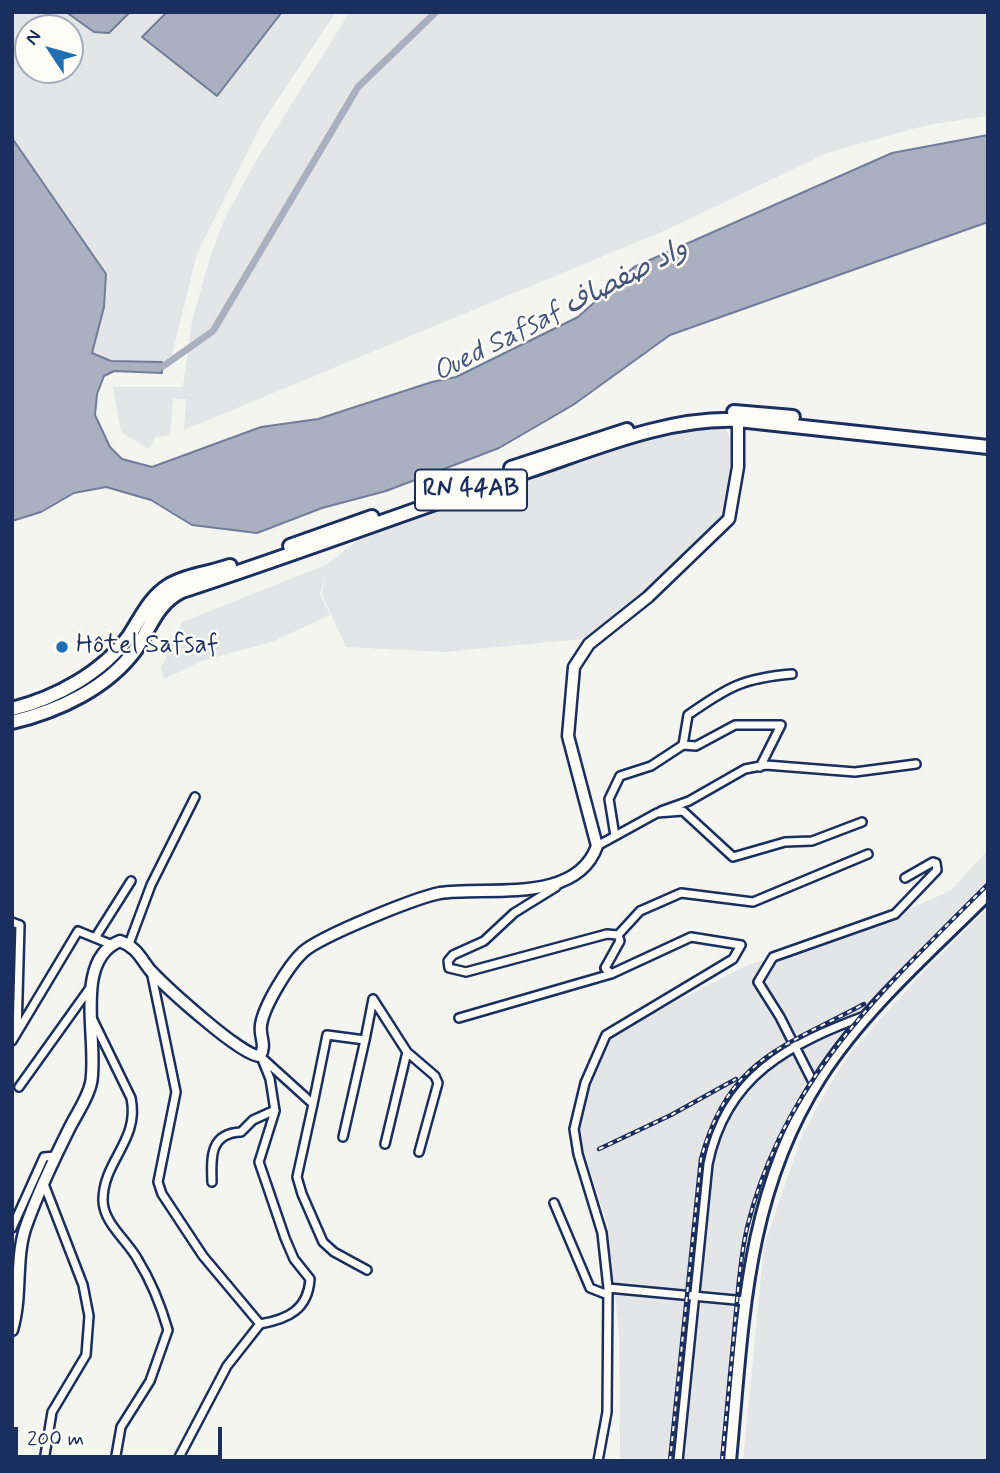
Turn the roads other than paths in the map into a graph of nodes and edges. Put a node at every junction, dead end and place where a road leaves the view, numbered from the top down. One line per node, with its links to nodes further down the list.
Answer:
1 (738, 416): 2 (highway, RN 44AB); 3 (highway, RN 44AB); 5 (highway, RN 44AB); 6 (highway, RN 44AB); 14 (street)
2 (988, 439)
3 (988, 447)
4 (792, 674): 7 (street)
5 (12, 709)
6 (12, 722)
7 (683, 745): 9 (street); 13 (street)
8 (916, 764): 9 (street)
9 (760, 767): 11 (street)
10 (195, 797): 24 (street)
11 (657, 813): 12 (street); 13 (street)
12 (862, 822)
13 (615, 836): 14 (street)
14 (597, 846): 16 (street)
15 (867, 854): 21 (street)
16 (575, 875): 21 (street); 36 (street)
17 (905, 878): 34 (street)
18 (131, 881): 22 (street)
19 (988, 894): 29 (main road)
20 (12, 922): 31 (street)
21 (618, 935): 26 (street)
22 (95, 938): 23 (street); 31 (street)
23 (110, 944): 24 (street); 27 (street)
24 (129, 944): 25 (street)
25 (151, 970): 36 (street); 53 (street)
26 (611, 974): 30 (street); 50 (street)
27 (93, 985): 28 (street); 38 (street)
28 (90, 1013): 44 (street); 56 (street)
29 (871, 1013): 34 (street); 37 (main road)
30 (459, 1018)
31 (17, 1033): 33 (street)
32 (365, 1040): 35 (street); 39 (street); 41 (street)
33 (12, 1041)
34 (795, 1046): 37 (street); 51 (street)
35 (407, 1052): 42 (street); 43 (street)
36 (260, 1056): 39 (street); 40 (street)
37 (815, 1086): 52 (main road)
38 (19, 1087)
39 (313, 1104): 49 (street)
40 (275, 1110): 45 (street); 53 (street)
41 (343, 1137)
42 (384, 1144)
43 (419, 1152)
44 (56, 1156): 46 (street); 48 (street)
45 (212, 1182)
46 (44, 1184): 54 (street); 55 (street)
47 (554, 1203): 50 (street)
48 (12, 1228)
49 (367, 1270)
50 (608, 1291): 51 (street); 58 (street)
51 (695, 1297): 52 (street); 59 (street)
52 (746, 1301): 60 (main road)
53 (260, 1324): 57 (street)
54 (12, 1329)
55 (44, 1461)
56 (115, 1461)
57 (177, 1461)
58 (598, 1461)
59 (677, 1461)
60 (730, 1461)

